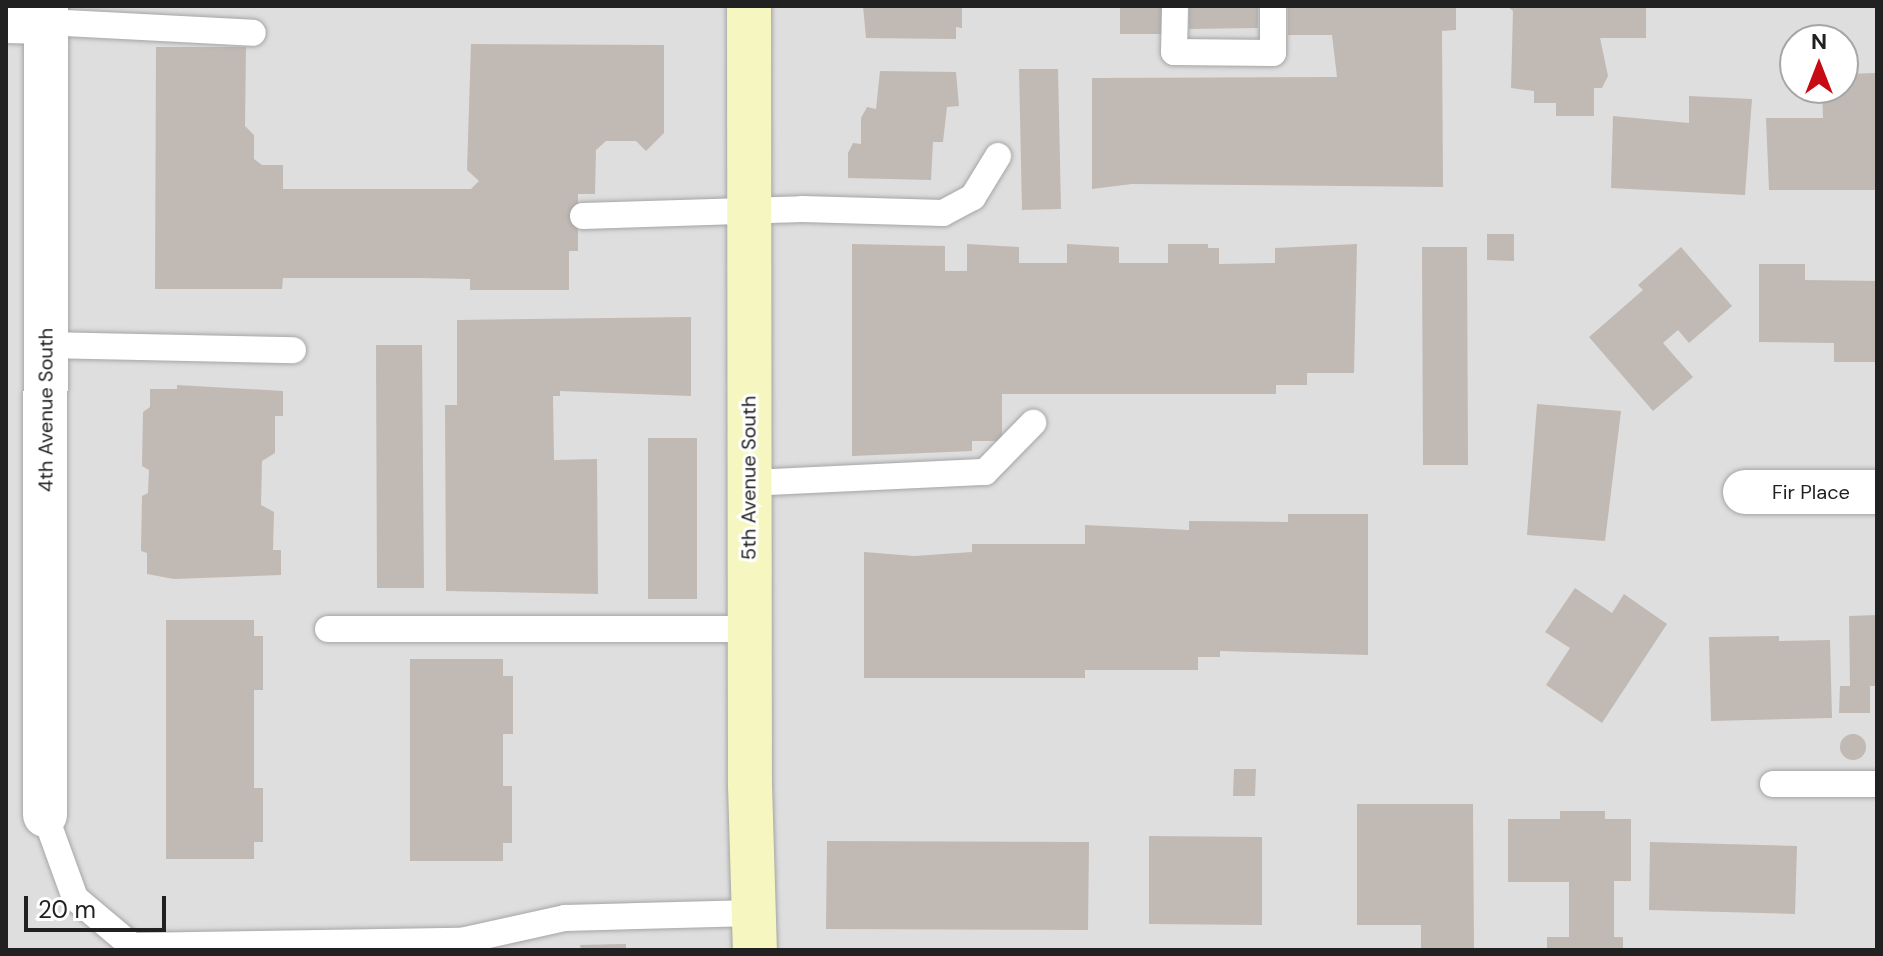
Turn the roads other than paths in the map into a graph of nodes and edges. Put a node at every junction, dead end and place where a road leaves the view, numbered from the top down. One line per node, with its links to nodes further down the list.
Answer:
1 (749, 6): 7 (main road, 5th Avenue South)
2 (1175, 6): 3 (lane)
3 (1273, 6)
4 (32, 16): 5 (lane); 9 (street, 4th Avenue South)
5 (253, 33)
6 (998, 156): 7 (lane)
7 (749, 210): 8 (lane); 12 (main road, 5th Avenue South)
8 (583, 216)
9 (46, 345): 10 (lane); 19 (street, 4th Avenue South)
10 (293, 350)
11 (1033, 423): 12 (lane)
12 (749, 483): 16 (main road, 5th Avenue South)
13 (1745, 492): 14 (street, Fir Place)
14 (1877, 492)
15 (328, 629): 16 (lane)
16 (750, 629): 20 (main road, 5th Avenue South)
17 (1773, 784): 18 (lane)
18 (1877, 784)
19 (45, 815): 20 (lane)
20 (754, 931)

